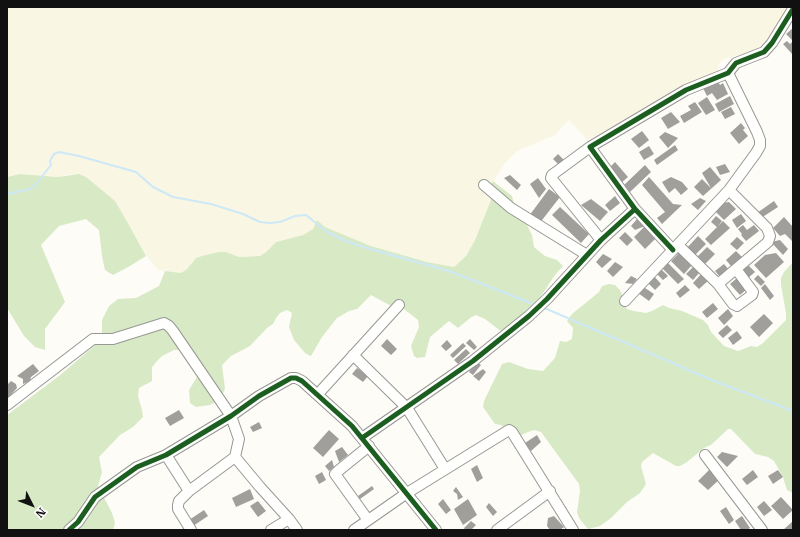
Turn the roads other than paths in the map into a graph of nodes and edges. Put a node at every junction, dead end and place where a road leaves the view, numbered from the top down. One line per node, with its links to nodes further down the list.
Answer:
1 (793, 9): 2 (street)
2 (728, 73): 3 (street); 5 (street)
3 (590, 147): 6 (street); 7 (street)
4 (484, 185): 9 (street)
5 (729, 190): 8 (street); 10 (street)
6 (635, 209): 7 (street); 8 (street)
7 (601, 240): 9 (street)
8 (675, 248): 11 (street); 12 (street)
9 (586, 255): 17 (street)
10 (736, 269): 11 (street); 11 (street)
11 (718, 284)
12 (625, 301)
13 (399, 305): 14 (street)
14 (354, 355): 15 (street); 17 (street)
15 (318, 394): 18 (street); 19 (street)
16 (7, 405): 18 (street)
17 (407, 408): 19 (street); 24 (street)
18 (231, 416): 21 (street); 23 (street)
19 (362, 438): 20 (street)
20 (369, 446): 27 (street); 29 (street)
21 (166, 455): 25 (street); 30 (street)
22 (705, 455): 38 (street)
23 (235, 456): 25 (street); 28 (street)
24 (445, 469): 26 (street); 27 (street)
25 (189, 491): 31 (street)
26 (550, 491): 36 (street); 37 (street)
27 (407, 493): 29 (street); 35 (street)
28 (289, 519): 32 (street); 33 (street)
29 (368, 520): 34 (street)
30 (69, 530)
31 (191, 530)
32 (271, 530)
33 (297, 530)
34 (354, 530)
35 (436, 530)
36 (498, 530)
37 (574, 530)
38 (762, 530)

